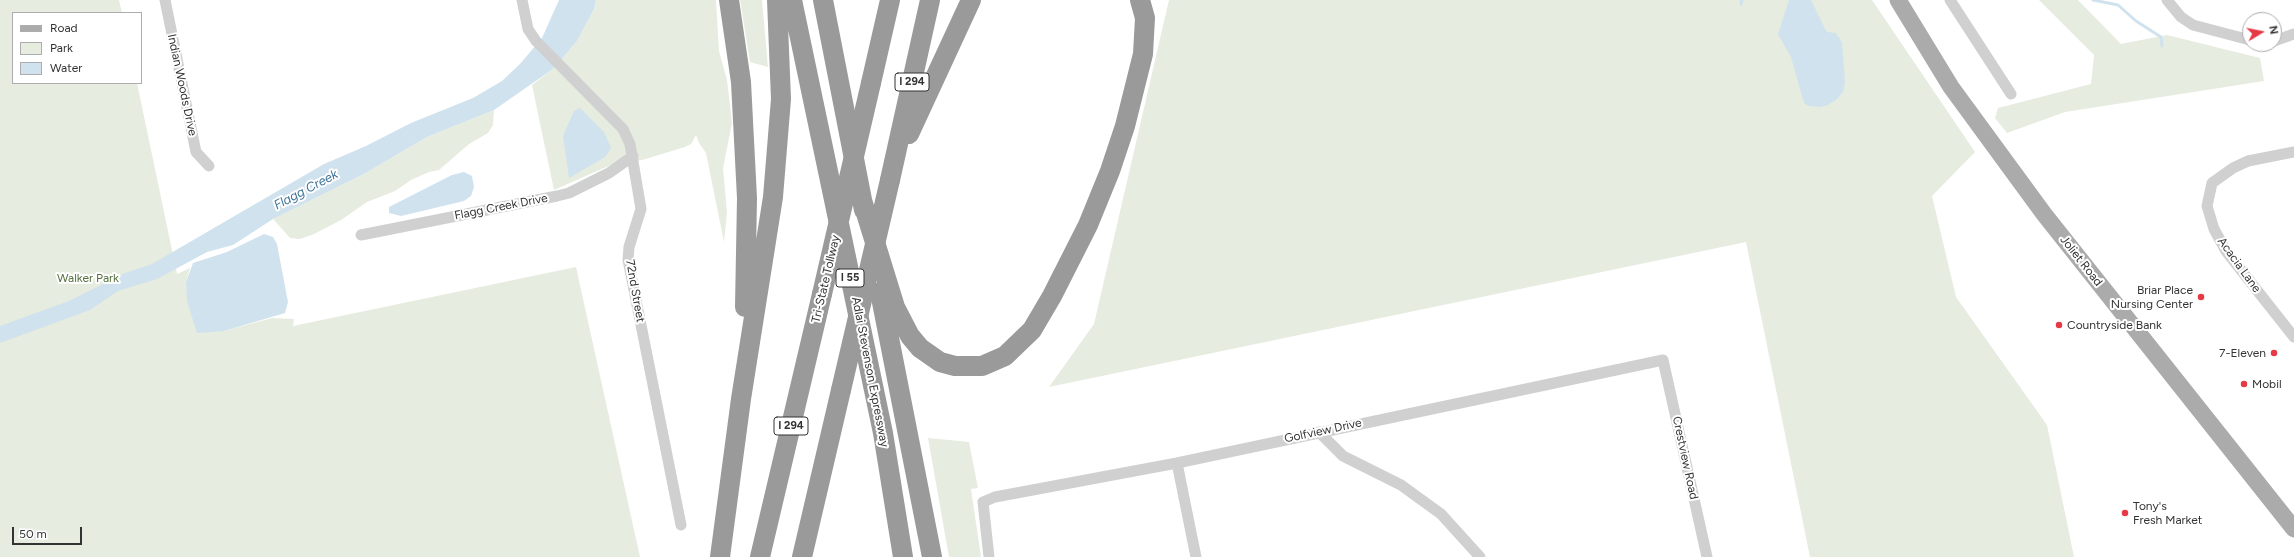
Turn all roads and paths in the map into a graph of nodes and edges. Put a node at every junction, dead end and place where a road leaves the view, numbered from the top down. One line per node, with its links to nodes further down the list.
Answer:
1 (165, 0): 20 (street, Indian Woods Drive)
2 (522, 0): 19 (street, 72nd Street)
3 (729, 0): 26 (highway)
4 (777, 0): 26 (highway)
5 (792, 0): 34 (highway, Adlai Stevenson Expressway / I 55)
6 (823, 0): 22 (highway, Adlai Stevenson Expressway / I 55)
7 (890, 0): 32 (highway, Tri-State Tollway / I 294, bridge)
8 (930, 0): 21 (highway, I 294)
9 (971, 0): 21 (highway)
10 (1140, 0): 22 (highway)
11 (1898, 0): 30 (main road, Joliet Road)
12 (1950, 0): 17 (street)
13 (2167, 0): 15 (street)
14 (2294, 34): 16 (street)
15 (2242, 38)
16 (2282, 38)
17 (2011, 94)
18 (2294, 152): 24 (street, Acacia Lane)
19 (633, 156): 23 (street, Flagg Creek Drive); 29 (street, 72nd Street)
20 (209, 166)
21 (892, 172): 33 (highway, I 294, bridge)
22 (862, 197): 35 (highway, Adlai Stevenson Expressway / I 55)
23 (361, 235)
24 (2294, 337)
25 (1663, 360): 27 (street, Golfview Drive); 39 (street, Crestview Road)
26 (741, 399): 31 (highway)
27 (1319, 432): 28 (street, Golfview Drive); 38 (street)
28 (1178, 463): 36 (street, Golfview Drive); 37 (street)
29 (681, 525)
30 (2294, 529)
31 (720, 557)
32 (760, 557)
33 (802, 557)
34 (903, 557)
35 (932, 557)
36 (989, 557)
37 (1196, 557)
38 (1480, 557)
39 (1707, 557)

